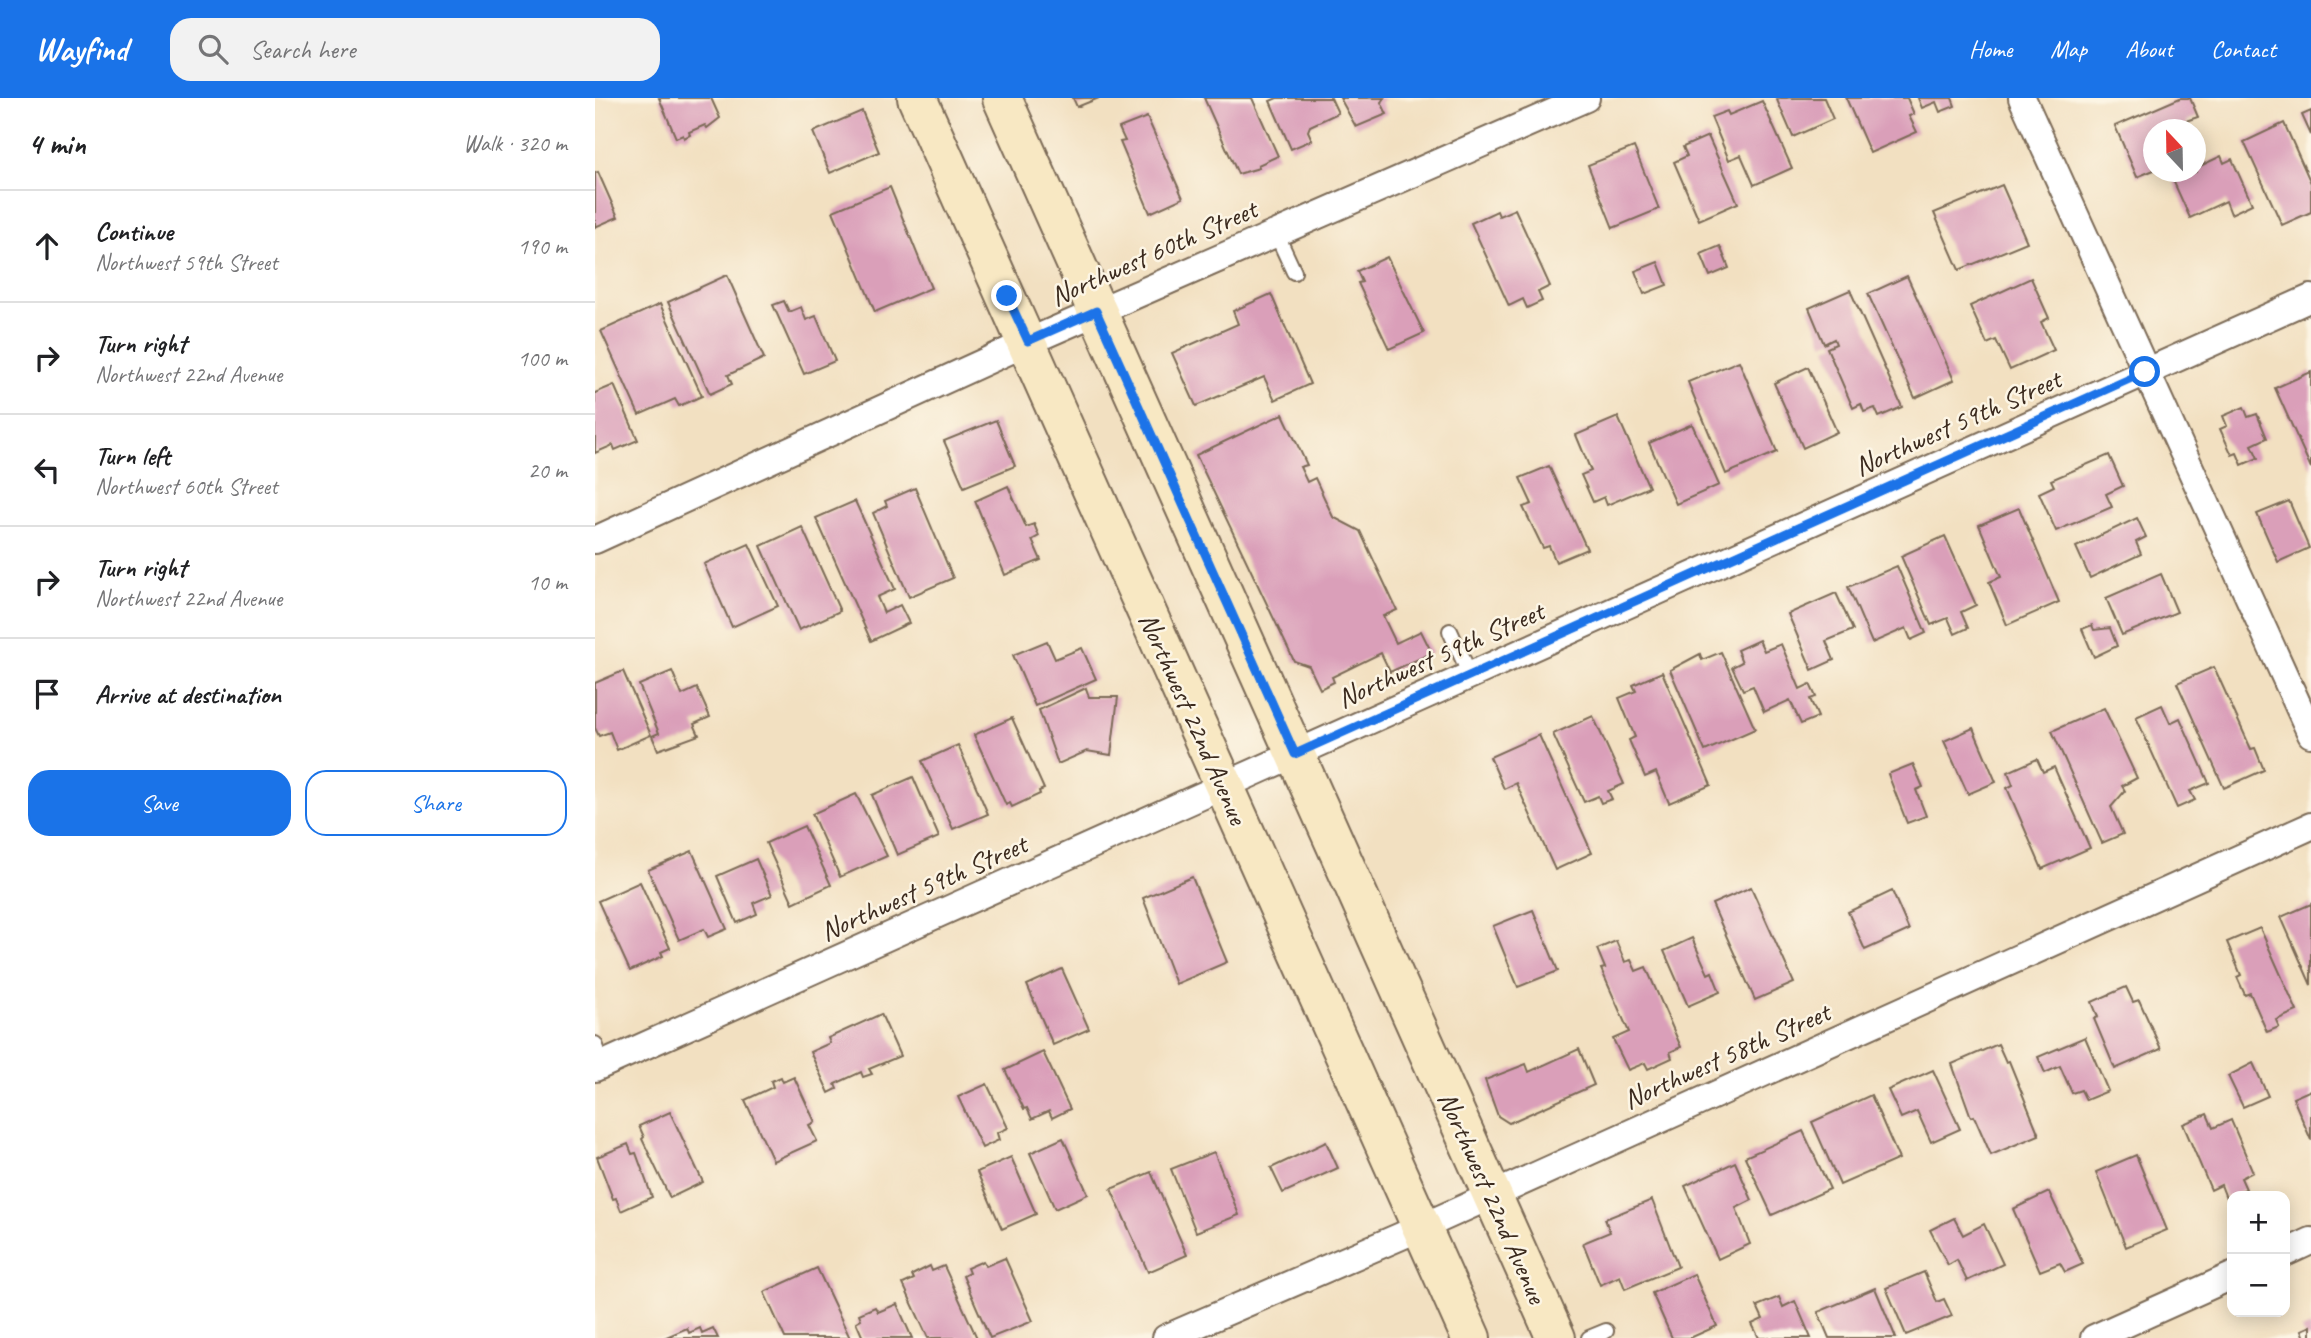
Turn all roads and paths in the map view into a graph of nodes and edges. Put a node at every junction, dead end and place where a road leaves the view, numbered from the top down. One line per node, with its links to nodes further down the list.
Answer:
1 (917, 98): 9 (main road, Northwest 22nd Avenue)
2 (1002, 98): 8 (main road, Northwest 22nd Avenue)
3 (1586, 98): 5 (street, Northwest 60th Street)
4 (2022, 98): 10 (street)
5 (1276, 233): 6 (lane); 8 (street, Northwest 60th Street)
6 (1294, 272)
7 (2311, 298): 10 (street, Northwest 59th Street)
8 (1096, 311): 9 (street, Northwest 60th Street); 15 (main road, Northwest 22nd Avenue)
9 (1028, 341): 11 (street, Northwest 60th Street); 16 (main road, Northwest 22nd Avenue)
10 (2145, 372): 13 (street, Northwest 59th Street); 14 (street)
11 (595, 540)
12 (1450, 631): 13 (lane)
13 (1471, 675): 15 (street, Northwest 59th Street)
14 (2311, 734)
15 (1295, 754): 16 (street, Northwest 59th Street); 19 (main road, Northwest 22nd Avenue)
16 (1225, 788): 18 (street, Northwest 59th Street); 20 (main road, Northwest 22nd Avenue)
17 (2311, 826): 19 (street, Northwest 58th Street)
18 (598, 1059)
19 (1492, 1195): 20 (street, Northwest 58th Street); 27 (main road, Northwest 22nd Avenue)
20 (1422, 1227): 25 (street, Northwest 58th Street); 26 (main road, Northwest 22nd Avenue)
21 (2311, 1241): 22 (street)
22 (2290, 1251)
23 (2227, 1278): 29 (street)
24 (1606, 1331): 28 (lane)
25 (1166, 1338)
26 (1471, 1338)
27 (1556, 1338)
28 (1589, 1338)
29 (2094, 1338)

